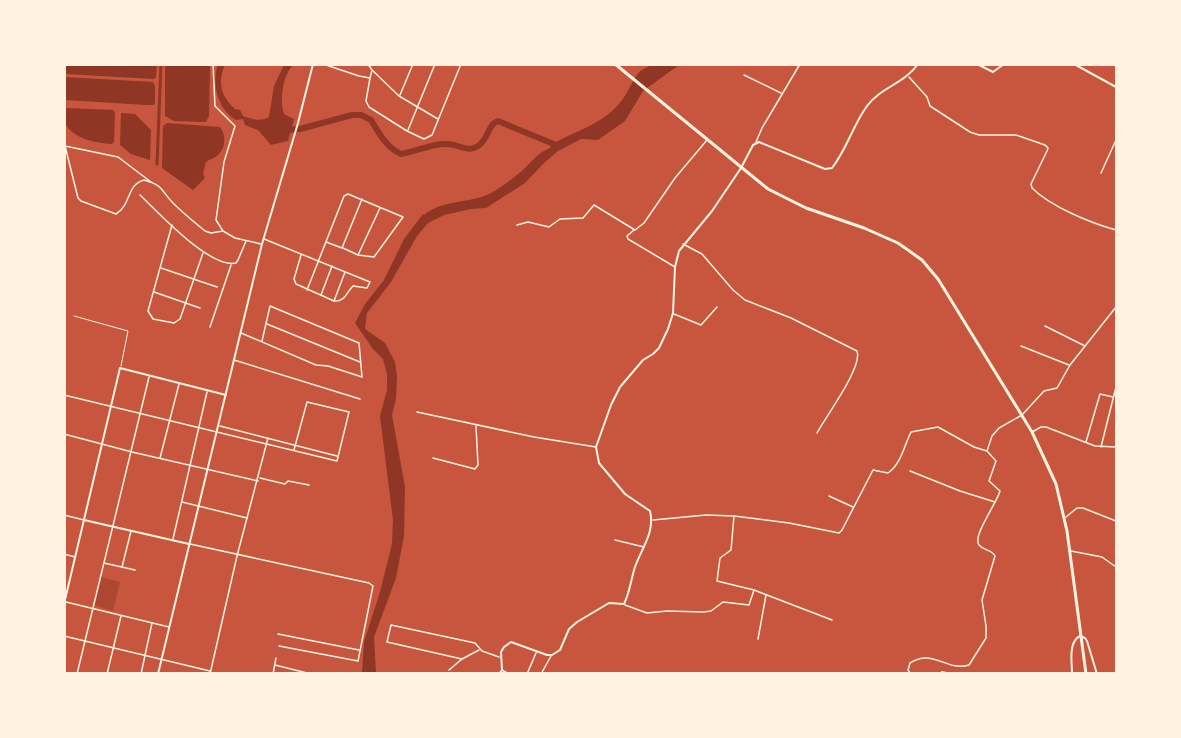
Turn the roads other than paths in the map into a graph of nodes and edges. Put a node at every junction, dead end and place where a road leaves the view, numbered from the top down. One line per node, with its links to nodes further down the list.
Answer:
1 (213, 64): 41 (street)
2 (313, 64): 17 (street)
3 (323, 64): 15 (street)
4 (336, 64): 15 (street)
5 (368, 64): 16 (street)
6 (413, 64): 24 (street)
7 (435, 64): 25 (street)
8 (461, 64): 26 (street)
9 (800, 64): 23 (street)
10 (918, 64): 20 (street)
11 (977, 64): 12 (street)
12 (1004, 64)
13 (1074, 64): 22 (street)
14 (617, 65): 28 (main road)
15 (334, 68): 21 (street)
16 (372, 70): 21 (street); 24 (street)
17 (311, 72): 18 (lane); 42 (street)
18 (315, 74)
19 (744, 75): 23 (street)
20 (909, 77): 30 (street); 40 (street)
21 (370, 78): 27 (street)
22 (1116, 87)
23 (782, 93): 30 (street)
24 (399, 96): 25 (street)
25 (416, 107): 26 (street); 27 (street)
26 (438, 119): 27 (street)
27 (407, 131)
28 (707, 140): 31 (main road); 39 (street)
29 (1116, 140): 32 (street)
30 (756, 143): 31 (street)
31 (741, 168): 46 (street); 91 (main road)
32 (1101, 173)
33 (150, 182): 33 (street); 41 (street)
34 (140, 195): 37 (street)
35 (362, 199): 36 (street); 44 (street); 47 (street)
36 (381, 207): 50 (street); 50 (street)
37 (172, 225): 48 (street); 55 (street)
38 (517, 225): 39 (street)
39 (634, 230): 54 (street)
40 (1116, 230)
41 (223, 231): 43 (street)
42 (263, 239): 45 (street); 49 (street)
43 (247, 240): 45 (street); 52 (street)
44 (325, 242): 47 (street); 51 (street)
45 (262, 244): 72 (street)
46 (683, 244): 54 (street); 98 (street)
47 (342, 248): 50 (street)
48 (203, 253): 52 (street); 57 (street)
49 (301, 254): 51 (street); 59 (street)
50 (358, 255)
51 (319, 261): 53 (street); 59 (street)
52 (231, 264): 71 (street)
53 (332, 265): 56 (street); 61 (street)
54 (675, 267): 67 (street)
55 (160, 268): 57 (street); 60 (street)
56 (345, 271): 62 (street); 62 (street)
57 (194, 280): 58 (street); 63 (street)
58 (217, 287)
59 (307, 290): 61 (street)
60 (153, 292): 63 (street); 63 (street)
61 (321, 295): 62 (street)
62 (334, 301)
63 (186, 303): 65 (street)
64 (717, 307): 67 (street)
65 (200, 308)
66 (1116, 308): 75 (street)
67 (673, 313): 106 (street)
68 (74, 316): 79 (lane)
69 (266, 324): 73 (street); 77 (street); 77 (street)
70 (1045, 326): 75 (street)
71 (210, 327)
72 (240, 333): 73 (street); 76 (street)
73 (262, 341): 77 (street)
74 (1021, 346): 78 (street)
75 (1086, 346): 78 (street)
76 (233, 360): 85 (street); 87 (street)
77 (361, 362)
78 (1070, 365): 91 (street)
79 (120, 368): 80 (street); 88 (street)
80 (149, 376): 81 (street); 90 (street)
81 (179, 383): 83 (street); 92 (street)
82 (1116, 387): 86 (street)
83 (207, 391): 85 (street); 95 (street)
84 (64, 395): 88 (street)
85 (226, 395): 93 (street)
86 (1113, 396): 101 (street); 107 (street)
87 (360, 399)
88 (112, 406): 90 (street); 102 (street)
89 (417, 412): 94 (street)
90 (141, 413): 92 (street); 110 (street)
91 (1022, 416): 97 (main road); 109 (street)
92 (170, 420): 95 (street); 112 (street)
93 (218, 425): 96 (street); 100 (street)
94 (476, 425): 106 (street); 113 (street)
95 (198, 427): 96 (street); 114 (street)
96 (217, 431): 103 (street); 115 (street)
97 (1032, 432): 101 (street); 126 (main road)
98 (817, 433)
99 (64, 434): 102 (street)
100 (268, 438): 103 (street); 104 (street)
101 (1086, 442): 107 (street)
102 (102, 443): 110 (street); 128 (street)
103 (267, 444): 108 (street); 117 (street)
104 (295, 446): 108 (street); 111 (street); 111 (street)
105 (1116, 446): 107 (street)
106 (596, 447): 129 (street)
107 (1101, 447)
108 (294, 450): 111 (street)
109 (987, 451): 121 (street); 123 (street)
110 (132, 452): 112 (street); 131 (street)
111 (338, 457)
112 (160, 458): 114 (street)
113 (433, 458)
114 (189, 464): 115 (street); 120 (street)
115 (207, 468): 117 (street); 122 (street)
116 (910, 471): 121 (street)
117 (259, 479): 118 (street); 127 (street)
118 (309, 484)
119 (829, 496): 123 (street)
120 (181, 502): 122 (street); 134 (street)
121 (996, 502): 185 (street)
122 (198, 506): 127 (street); 135 (street)
123 (854, 507): 125 (street)
124 (64, 515): 128 (street)
125 (734, 516): 129 (street); 146 (street)
126 (1065, 518): 130 (street); 137 (main road)
127 (248, 519): 139 (street)
128 (84, 520): 131 (street); 140 (street)
129 (652, 520): 136 (street)
130 (1116, 521)
131 (111, 527): 132 (street); 141 (street)
132 (131, 531): 134 (street); 142 (street)
133 (615, 540): 136 (street)
134 (173, 541): 135 (street)
135 (189, 544): 139 (street); 154 (street)
136 (645, 547): 149 (street)
137 (1070, 551): 143 (street); 157 (main road)
138 (64, 554): 140 (street)
139 (237, 556): 162 (street); 174 (street)
140 (75, 557): 145 (street)
141 (102, 563): 142 (street); 150 (street)
142 (122, 567): 144 (street)
143 (1116, 567)
144 (135, 570)
145 (66, 588): 148 (street)
146 (754, 590): 147 (street); 149 (street)
147 (766, 594): 152 (street); 158 (street)
148 (65, 603): 150 (street)
149 (624, 604): 166 (street)
150 (92, 607): 151 (street); 159 (street)
151 (121, 614): 153 (street); 161 (street)
152 (832, 620)
153 (152, 622): 154 (street); 165 (street)
154 (169, 627): 168 (street)
155 (278, 634): 162 (street)
156 (64, 636): 159 (street)
157 (1080, 636): 188 (street); 189 (main road); 190 (street)
158 (758, 639)
159 (84, 641): 161 (street); 175 (street)
160 (279, 646): 162 (street)
161 (114, 648): 165 (street); 176 (street)
162 (359, 650)
163 (480, 650): 167 (street); 170 (street); 170 (street)
164 (537, 652): 166 (street); 167 (street); 183 (street)
165 (145, 655): 168 (street); 177 (street)
166 (552, 655): 184 (street)
167 (500, 657): 173 (street)
168 (161, 658): 174 (street); 178 (street)
169 (276, 658): 171 (street)
170 (462, 660): 172 (street)
171 (275, 665): 179 (street); 180 (street)
172 (449, 670)
173 (501, 670): 181 (street); 182 (street)
174 (210, 672)
175 (77, 674)
176 (107, 674)
177 (141, 674)
178 (158, 674)
179 (273, 674)
180 (311, 674)
181 (499, 674)
182 (509, 674)
183 (527, 674)
184 (541, 674)
185 (911, 674)
186 (940, 674): 187 (street)
187 (951, 674)
188 (1072, 674)
189 (1086, 674)
190 (1097, 674)

